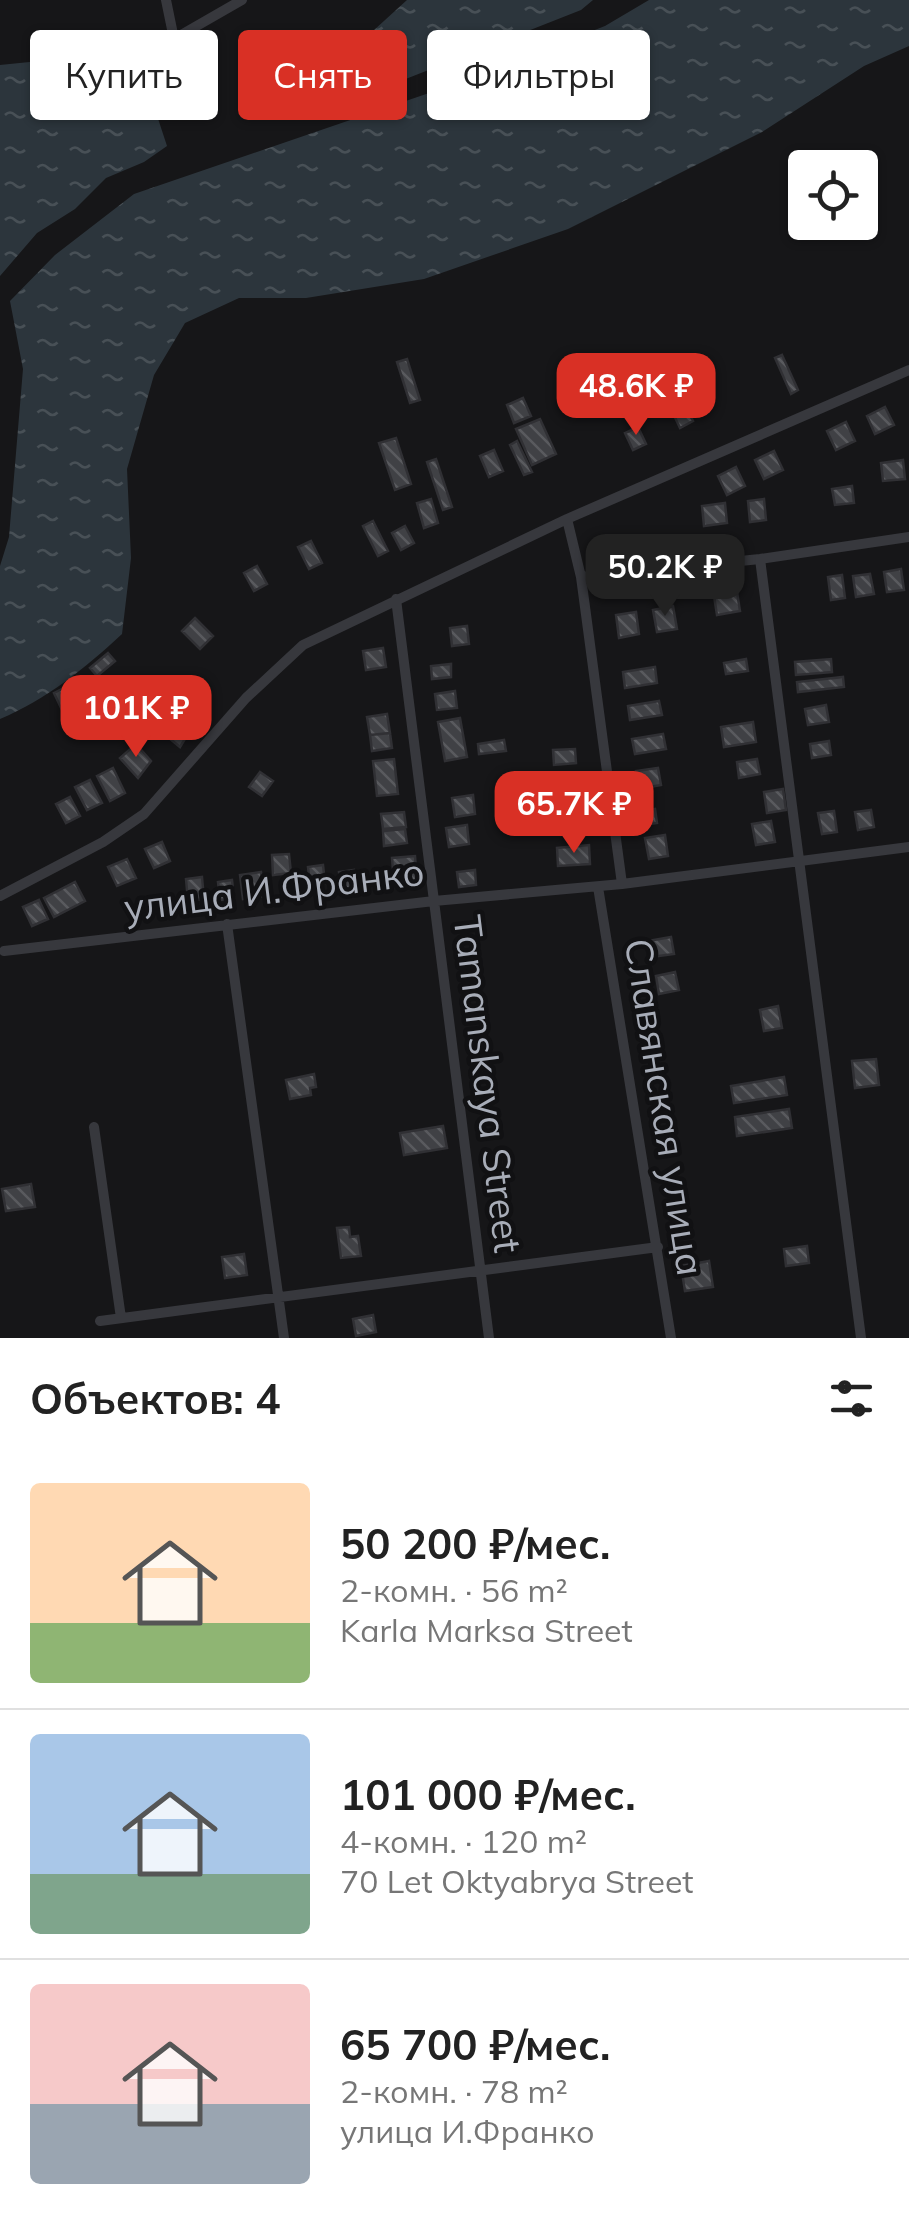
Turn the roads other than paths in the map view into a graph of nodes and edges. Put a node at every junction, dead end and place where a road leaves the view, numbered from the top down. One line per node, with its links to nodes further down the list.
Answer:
1 (166, 0): 2 (street)
2 (242, 0)
3 (909, 370): 4 (street)
4 (567, 519): 7 (street); 8 (street)
5 (909, 537): 6 (street)
6 (760, 558): 7 (street); 10 (street)
7 (581, 577): 11 (street)
8 (396, 599): 13 (street); 14 (street, Tamanskaya Street)
9 (909, 847): 10 (street, улица И.Франко)
10 (801, 863): 11 (street, улица И.Франко); 26 (street)
11 (622, 884): 12 (street, улица И.Франко)
12 (598, 886): 14 (street, улица И.Франко); 18 (street, Славянская улица)
13 (0, 896)
14 (434, 900): 15 (street, улица И.Франко); 19 (street, Tamanskaya Street)
15 (226, 924): 16 (street, улица И.Франко); 20 (street)
16 (4, 951)
17 (94, 1127): 21 (street)
18 (658, 1246): 19 (street); 25 (street, Славянская улица)
19 (482, 1270): 20 (street); 24 (street, Tamanskaya Street)
20 (278, 1294): 21 (street); 23 (street)
21 (121, 1318): 22 (street)
22 (100, 1322)
23 (284, 1338)
24 (490, 1338)
25 (672, 1338)
26 (861, 1338)

